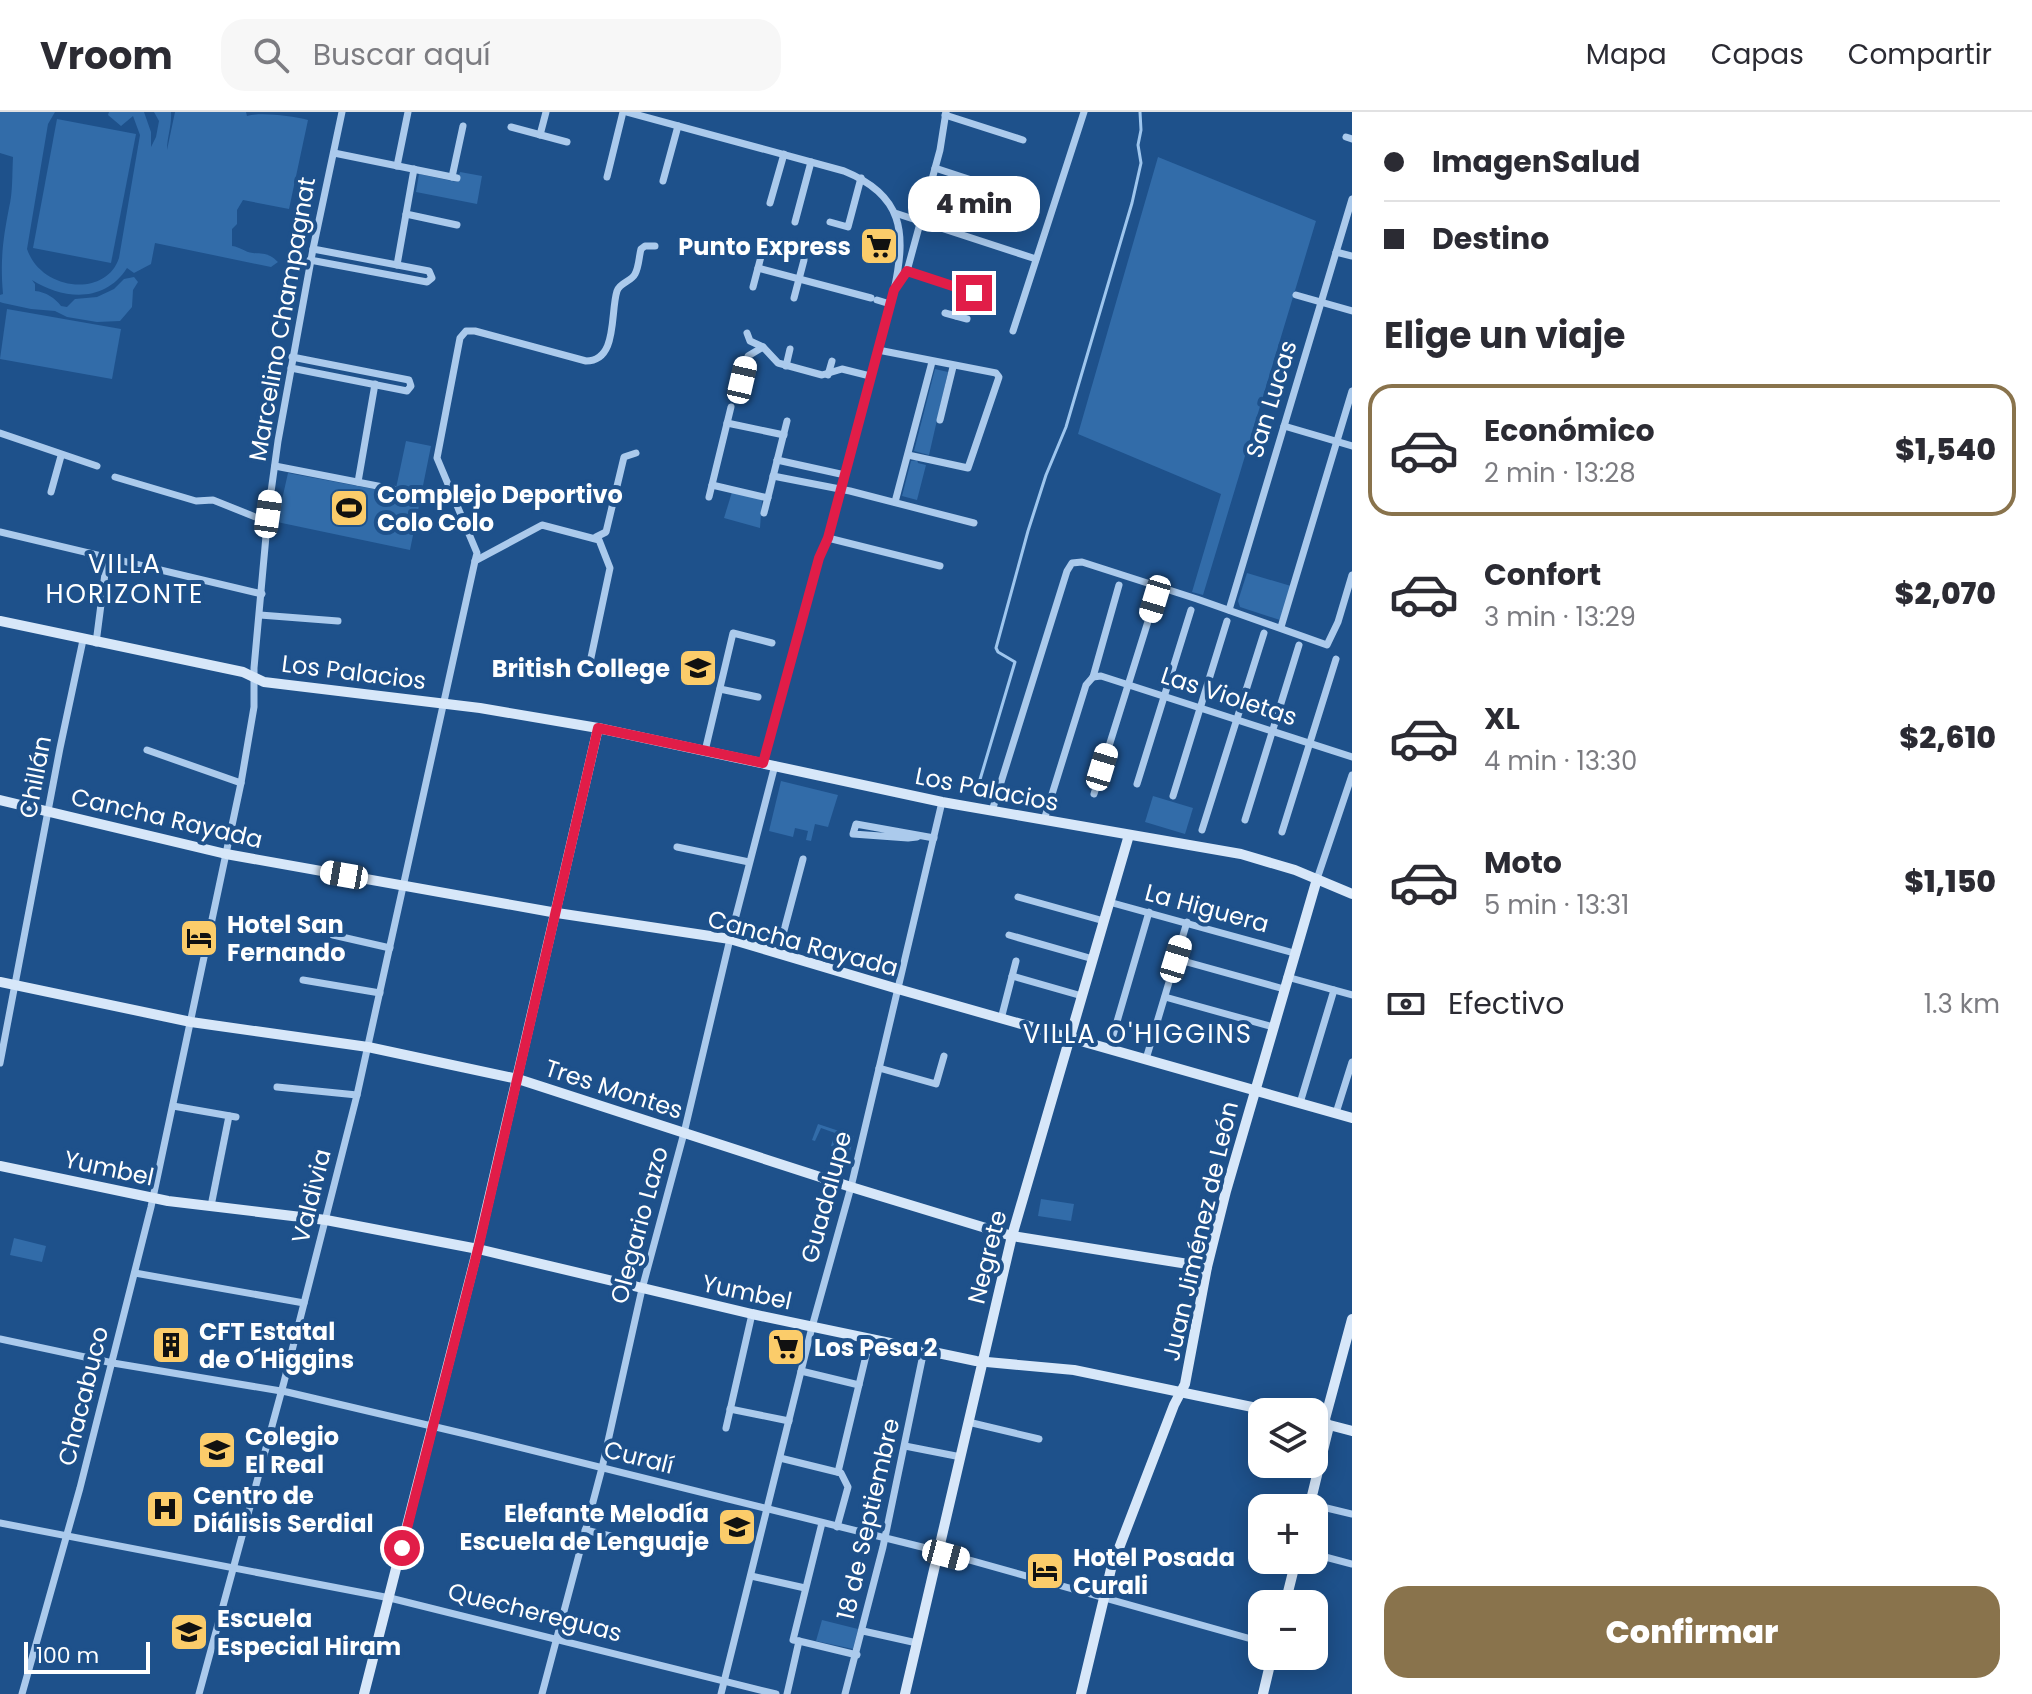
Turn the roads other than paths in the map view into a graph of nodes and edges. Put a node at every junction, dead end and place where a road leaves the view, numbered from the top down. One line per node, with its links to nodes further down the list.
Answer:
1 (342, 112): 13 (street, Marcelino Champagnat)
2 (408, 112): 16 (street)
3 (546, 112): 10 (street)
4 (625, 112): 8 (street); 19 (street)
5 (1084, 112): 36 (street)
6 (946, 114): 11 (street); 17 (street)
7 (463, 126): 18 (street)
8 (678, 126): 14 (street); 21 (street)
9 (511, 127): 10 (street)
10 (540, 135): 12 (street)
11 (1023, 140)
12 (567, 142)
13 (334, 153): 16 (street); 32 (street, Marcelino Champagnat)
14 (784, 154): 15 (street); 24 (street)
15 (811, 162): 20 (street); 28 (street)
16 (397, 166): 18 (street)
17 (935, 168): 22 (street); 27 (street)
18 (414, 169): 26 (street)
19 (607, 177)
20 (861, 178): 25 (street); 29 (street)
21 (663, 181)
22 (1005, 191)
23 (1352, 201): 34 (street, San Lucas)
24 (770, 203)
25 (895, 213): 27 (street); 44 (street)
26 (406, 214): 30 (street); 39 (street)
27 (919, 221): 36 (street); 41 (street)
28 (795, 222)
29 (830, 222)
30 (457, 225)
31 (655, 246): 104 (street)
32 (313, 249): 37 (street, Marcelino Champagnat); 39 (street)
33 (763, 249): 40 (street)
34 (1336, 252): 35 (street); 49 (street, San Lucas)
35 (1352, 256)
36 (1036, 259): 55 (street)
37 (310, 260): 39 (street); 60 (street, Marcelino Champagnat)
38 (804, 260): 42 (street)
39 (397, 265)
40 (758, 268): 42 (street); 43 (street)
41 (907, 271): 44 (street); 45 (street)
42 (799, 279): 48 (street); 50 (street)
43 (753, 287)
44 (894, 290): 50 (street, Olegario Lazo)
45 (964, 290): 46 (street); 53 (street)
46 (974, 293)
47 (1296, 295): 49 (street)
48 (794, 298)
49 (1321, 302): 51 (street); 75 (street, San Lucas)
50 (890, 304): 59 (street, Olegario Lazo)
51 (1352, 311)
52 (945, 313): 53 (street)
53 (956, 316): 54 (street)
54 (967, 319)
55 (1013, 331)
56 (747, 333): 57 (street)
57 (763, 347): 63 (street); 68 (street)
58 (790, 349): 63 (street)
59 (878, 350): 62 (street); 67 (street, Olegario Lazo)
60 (292, 357): 65 (street, Marcelino Champagnat); 69 (street)
61 (832, 361): 66 (street)
62 (932, 362): 64 (street); 81 (street)
63 (786, 366): 66 (street)
64 (953, 367): 72 (street); 81 (street)
65 (291, 368): 69 (street); 85 (street, Marcelino Champagnat)
66 (828, 375): 67 (street)
67 (870, 376): 86 (street, Olegario Lazo)
68 (742, 380)
69 (375, 384): 89 (street)
70 (1352, 391): 78 (street)
71 (731, 407): 74 (street)
72 (940, 420)
73 (787, 421): 77 (street)
74 (727, 423): 77 (street); 90 (street)
75 (1284, 426): 78 (street); 111 (street, San Lucas)
76 (0, 433): 82 (street)
77 (784, 435): 83 (street)
78 (1337, 442): 79 (street); 116 (street)
79 (1352, 446)
80 (636, 453): 101 (street)
81 (908, 455): 96 (street)
82 (61, 456): 84 (street); 93 (street)
83 (777, 460): 86 (street); 87 (street)
84 (97, 466)
85 (275, 466): 89 (street); 98 (street, Marcelino Champagnat)
86 (845, 475): 92 (street, Olegario Lazo)
87 (773, 476): 92 (street); 95 (street)
88 (115, 477): 98 (street)
89 (358, 482): 91 (street)
90 (712, 485): 94 (street); 95 (street)
91 (393, 489)
92 (841, 489): 96 (street); 102 (street, Olegario Lazo)
93 (51, 492)
94 (709, 497)
95 (768, 498): 97 (street)
96 (895, 502): 99 (street)
97 (764, 513)
98 (268, 522): 108 (street, Marcelino Champagnat)
99 (974, 523)
100 (0, 532): 103 (street)
101 (596, 537): 104 (street); 123 (street)
102 (828, 538): 105 (street); 139 (street, Olegario Lazo)
103 (107, 558): 108 (street); 119 (street)
104 (475, 561): 130 (street, Valdivia)
105 (940, 566)
106 (1352, 575): 116 (street)
107 (1119, 585): 124 (street)
108 (262, 594): 112 (street, Marcelino Champagnat)
109 (1155, 599): 126 (street)
110 (1191, 610): 129 (street)
111 (1229, 610): 116 (street); 148 (street)
112 (260, 615): 114 (street); 125 (street, Marcelino Champagnat)
113 (0, 621): 118 (main road, Los Palacios)
114 (338, 621)
115 (1227, 621): 131 (street)
116 (1281, 627)
117 (1264, 633): 132 (street)
118 (83, 640): 119 (main road, Los Palacios); 147 (street, Chillán)
119 (96, 643): 125 (main road, Los Palacios)
120 (772, 643): 127 (street)
121 (1299, 645): 134 (street)
122 (1336, 659): 135 (street)
123 (589, 667)
124 (1093, 677): 126 (street, Las Violetas); 149 (street)
125 (255, 678): 130 (main road, Los Palacios); 141 (street, Chacabuco)
126 (1128, 685): 129 (street, Las Violetas); 143 (street)
127 (720, 689): 128 (street); 137 (street)
128 (758, 697)
129 (1164, 697): 131 (street, Las Violetas); 142 (street)
130 (442, 703): 133 (main road, Los Palacios); 161 (street, Valdivia)
131 (1200, 708): 132 (street, Las Violetas); 144 (street)
132 (1236, 720): 134 (street, Las Violetas); 151 (street)
133 (598, 728): 137 (main road, Los Palacios); 166 (main road)
134 (1272, 731): 135 (street, Las Violetas); 150 (street)
135 (1310, 743): 138 (street, Las Violetas); 152 (street)
136 (147, 750): 141 (street)
137 (705, 751): 139 (main road, Los Palacios)
138 (1352, 757)
139 (769, 764): 146 (main road, Los Palacios); 159 (street, Olegario Lazo)
140 (1352, 775): 160 (street, Juan Jiménez de León)
141 (241, 783): 157 (street, Chacabuco)
142 (1137, 784)
143 (1094, 794)
144 (1173, 796)
145 (0, 800): 147 (main road, Cancha Rayada)
146 (942, 802): 148 (main road, Los Palacios); 155 (street, Guadalupe)
147 (49, 811): 157 (main road, Cancha Rayada); 182 (street, Chillán)
148 (992, 811): 149 (main road, Los Palacios)
149 (1044, 820): 153 (main road, Los Palacios)
150 (1245, 820)
151 (1202, 830)
152 (1282, 832)
153 (1129, 835): 160 (main road, Los Palacios); 164 (main road, Negrete)
154 (917, 837): 154 (street); 155 (street)
155 (934, 838): 184 (street, Guadalupe)
156 (677, 847): 159 (street)
157 (226, 854): 161 (main road, Cancha Rayada); 192 (street, Chacabuco)
158 (803, 859): 173 (street)
159 (749, 862): 171 (street, Olegario Lazo)
160 (1317, 879): 162 (main road, Los Palacios); 174 (main road, Juan Jiménez de León)
161 (403, 886): 166 (main road, Cancha Rayada); 172 (street, Valdivia)
162 (1352, 894)
163 (1018, 897): 167 (street)
164 (1109, 902): 165 (street, La Higuera); 167 (main road, Negrete)
165 (1149, 912): 168 (street, La Higuera); 196 (street)
166 (557, 913): 171 (main road, Cancha Rayada); 202 (main road)
167 (1104, 921): 175 (main road, Negrete)
168 (1187, 922): 174 (street, La Higuera); 176 (street)
169 (333, 935): 172 (street)
170 (1009, 935): 175 (street)
171 (730, 939): 173 (main road, Cancha Rayada); 210 (street, Olegario Lazo)
172 (390, 948): 187 (street, Valdivia)
173 (778, 953): 184 (main road, Cancha Rayada)
174 (1294, 953): 179 (main road, Juan Jiménez de León)
175 (1093, 959): 189 (main road, Negrete)
176 (1176, 959): 185 (street); 190 (street)
177 (1016, 961): 178 (street)
178 (1012, 976): 189 (street); 191 (street)
179 (1287, 977): 185 (main road, Juan Jiménez de León); 186 (street)
180 (303, 980): 187 (street)
181 (0, 982): 182 (main road, Tres Montes)
182 (15, 985): 192 (main road, Tres Montes); 200 (street, Chillán)
183 (1352, 985): 188 (street)
184 (898, 989): 191 (main road, Cancha Rayada); 201 (street, Guadalupe)
185 (1284, 989): 193 (main road, Juan Jiménez de León)
186 (1334, 990): 188 (street); 206 (street)
187 (380, 993): 195 (street, Valdivia)
188 (1351, 995)
189 (1082, 996): 194 (main road, Negrete)
190 (1165, 997): 193 (street); 198 (street)
191 (1001, 1019): 194 (main road, Cancha Rayada)
192 (191, 1022): 195 (main road, Tres Montes); 207 (street, Chacabuco)
193 (1273, 1027): 204 (main road, Juan Jiménez de León)
194 (1070, 1038): 196 (main road, Cancha Rayada); 216 (main road, Negrete)
195 (368, 1047): 202 (main road, Tres Montes); 205 (street, Valdivia)
196 (1109, 1049): 198 (main road, Cancha Rayada)
197 (944, 1056): 201 (street)
198 (1146, 1059): 204 (main road, Cancha Rayada)
199 (1352, 1062): 208 (street)
200 (0, 1063)
201 (879, 1068): 212 (street, Guadalupe)
202 (518, 1079): 210 (main road, Tres Montes); 217 (main road)
203 (277, 1087): 205 (street)
204 (1254, 1091): 206 (main road, Cancha Rayada); 218 (main road, Juan Jiménez de León)
205 (357, 1095): 215 (street, Valdivia)
206 (1300, 1103): 208 (main road, Cancha Rayada)
207 (173, 1106): 213 (street, Chacabuco); 214 (street)
208 (1336, 1113): 209 (main road, Cancha Rayada)
209 (1352, 1118)
210 (684, 1133): 212 (main road, Tres Montes); 220 (street, Olegario Lazo)
211 (0, 1166): 213 (main road, Yumbel)
212 (851, 1187): 216 (main road, Tres Montes); 224 (street, Guadalupe)
213 (153, 1198): 214 (main road, Yumbel); 219 (street, Chacabuco)
214 (211, 1206): 215 (main road, Yumbel)
215 (326, 1220): 217 (main road, Yumbel); 221 (street, Valdivia)
216 (1012, 1236): 218 (main road, Tres Montes); 229 (main road, Negrete)
217 (478, 1249): 220 (main road, Yumbel); 240 (main road)
218 (1207, 1267): 233 (main road, Juan Jiménez de León)
219 (135, 1273): 221 (street); 228 (street, Chacabuco)
220 (642, 1289): 222 (main road, Yumbel); 247 (street, Olegario Lazo)
221 (304, 1303): 232 (street, Valdivia)
222 (752, 1314): 224 (main road, Yumbel); 236 (street)
223 (1352, 1319): 235 (main road)
224 (812, 1327): 226 (main road, Yumbel); 230 (street, Guadalupe)
225 (0, 1339): 228 (street, Curalí)
226 (870, 1339): 227 (main road, Yumbel); 231 (street)
227 (924, 1350): 229 (main road, Yumbel); 244 (street, 18 de Septiembre)
228 (113, 1363): 232 (street, Curalí); 256 (street, Chacabuco)
229 (982, 1363): 233 (main road, Yumbel); 238 (main road, Negrete)
230 (801, 1371): 231 (street); 237 (street, Guadalupe)
231 (859, 1385): 248 (street)
232 (282, 1391): 240 (street, Curalí); 262 (street, Valdivia)
233 (1181, 1391): 234 (main road, Yumbel); 266 (main road, Juan Jiménez de León)
234 (1248, 1406)
235 (1328, 1408)
236 (730, 1409): 237 (street); 241 (street)
237 (789, 1421): 246 (street, Guadalupe)
238 (968, 1422): 243 (street); 245 (main road, Negrete)
239 (1328, 1425): 242 (main road)
240 (434, 1427): 247 (street, Curalí); 265 (main road)
241 (726, 1428)
242 (1352, 1431)
243 (1039, 1439)
244 (905, 1446): 245 (street); 257 (street, 18 de Septiembre)
245 (961, 1457): 259 (main road, Negrete)
246 (780, 1458): 248 (street); 249 (street, Guadalupe)
247 (602, 1468): 249 (street, Curalí); 255 (street, Olegario Lazo)
248 (840, 1473): 254 (street)
249 (768, 1509): 253 (street, Curalí); 263 (street, Guadalupe)
250 (1328, 1510): 251 (street)
251 (1352, 1514)
252 (0, 1523): 256 (street, Quechereguas)
253 (822, 1523): 254 (street, Curalí); 264 (street)
254 (837, 1527): 257 (street, Curalí)
255 (585, 1530): 258 (street); 268 (street, Olegario Lazo)
256 (66, 1537): 262 (street, Quechereguas); 275 (street, Chacabuco)
257 (885, 1538): 259 (street, Curalí); 267 (street, 18 de Septiembre)
258 (653, 1546)
259 (939, 1553): 266 (street, Curalí); 271 (main road, Negrete)
260 (1328, 1558): 261 (street)
261 (1352, 1564)
262 (235, 1568): 265 (street, Quechereguas); 276 (street, Valdivia)
263 (751, 1576): 264 (street); 274 (street, Guadalupe)
264 (805, 1588): 270 (street)
265 (390, 1598): 268 (street, Quechereguas); 277 (main road)
266 (1103, 1598): 269 (street, Curalí); 284 (main road, Juan Jiménez de León)
267 (863, 1631): 271 (street); 272 (street, 18 de Septiembre)
268 (557, 1637): 274 (street, Quechereguas); 278 (street, Olegario Lazo)
269 (1248, 1638)
270 (799, 1641): 272 (street); 281 (street)
271 (917, 1643): 283 (main road, Negrete)
272 (857, 1655): 282 (street, 18 de Septiembre)
273 (1269, 1670): 285 (main road)
274 (724, 1679): 279 (street, Guadalupe); 280 (street, Quechereguas)
275 (22, 1694)
276 (199, 1694)
277 (364, 1694)
278 (542, 1694)
279 (721, 1694)
280 (776, 1694)
281 (787, 1694)
282 (845, 1694)
283 (905, 1694)
284 (1081, 1694)
285 (1263, 1694)

